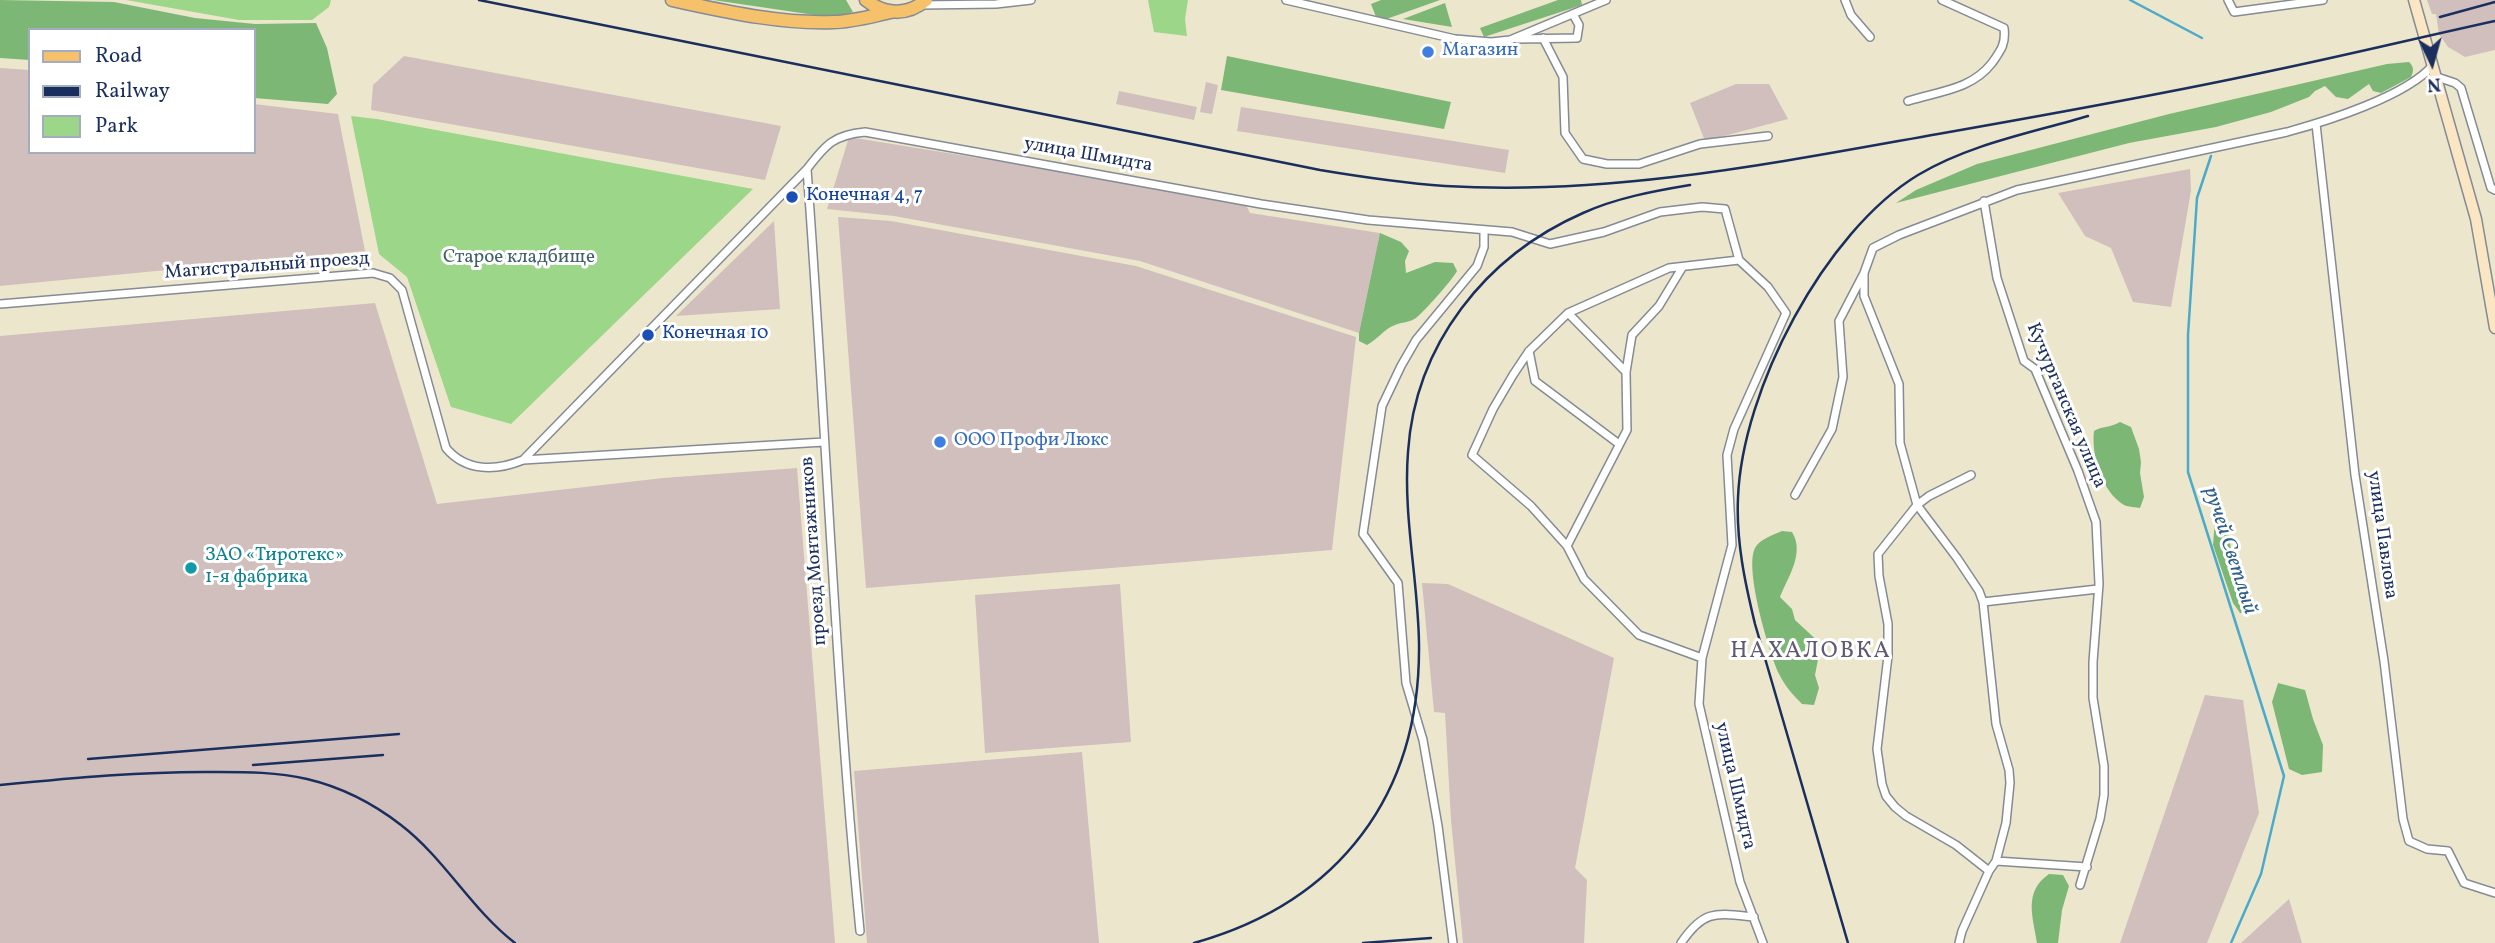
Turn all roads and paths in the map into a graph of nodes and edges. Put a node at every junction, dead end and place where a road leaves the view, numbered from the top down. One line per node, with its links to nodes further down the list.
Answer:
1 (672, 0): 14 (main road)
2 (866, 0): 14 (main road)
3 (986, 0): 13 (street)
4 (1031, 0): 13 (street)
5 (1286, 0): 18 (street)
6 (1606, 0): 15 (street)
7 (1845, 0): 16 (street)
8 (1942, 0): 21 (street)
9 (2228, 0): 10 (street)
10 (2323, 0)
11 (2414, 0): 19 (street)
12 (923, 3): 13 (street); 14 (main road)
13 (996, 4)
14 (891, 12)
15 (1573, 14): 17 (street); 18 (street)
16 (1870, 37)
17 (1543, 38): 18 (street); 23 (street)
18 (1510, 40)
19 (2433, 65): 20 (street); 22 (street)
20 (2437, 77): 25 (street); 33 (street)
21 (1908, 101)
22 (2316, 124): 26 (street); 50 (street, улица Павлова)
23 (1768, 136)
24 (807, 169): 27 (street, улица Шмидта); 36 (street, проезд Монтажников); 38 (street, улица Шмидта)
25 (2493, 189)
26 (1984, 201): 30 (street); 43 (street, Кучурганская улица)
27 (1485, 230): 28 (street, улица Шмидта); 53 (street)
28 (1739, 260): 29 (street); 45 (street, улица Шмидта)
29 (1682, 268): 32 (street); 35 (street)
30 (1864, 273): 40 (street); 41 (street)
31 (0, 304): 38 (street, Магистральный проезд)
32 (1568, 313): 34 (street); 35 (street)
33 (2495, 328)
34 (1529, 351): 37 (street); 42 (street)
35 (1626, 372): 37 (street)
36 (824, 442): 38 (street, Магистральный проезд); 52 (street, проезд Монтажников)
37 (1619, 444): 42 (street)
38 (523, 460)
39 (1970, 475): 41 (street)
40 (1795, 495)
41 (1917, 505): 44 (street); 48 (street)
42 (1567, 546): 45 (street)
43 (2098, 589): 44 (street); 47 (street, Кучурганская улица)
44 (1983, 602): 46 (street)
45 (1702, 658): 51 (street, улица Шмидта)
46 (1996, 861): 47 (street); 48 (street)
47 (2087, 867): 49 (street, Кучурганская улица)
48 (1989, 872): 56 (street)
49 (2080, 885)
50 (2495, 892)
51 (1754, 917): 54 (street); 55 (street, улица Шмидта)
52 (860, 931)
53 (1453, 943)
54 (1681, 943)
55 (1763, 943)
56 (1959, 943)

